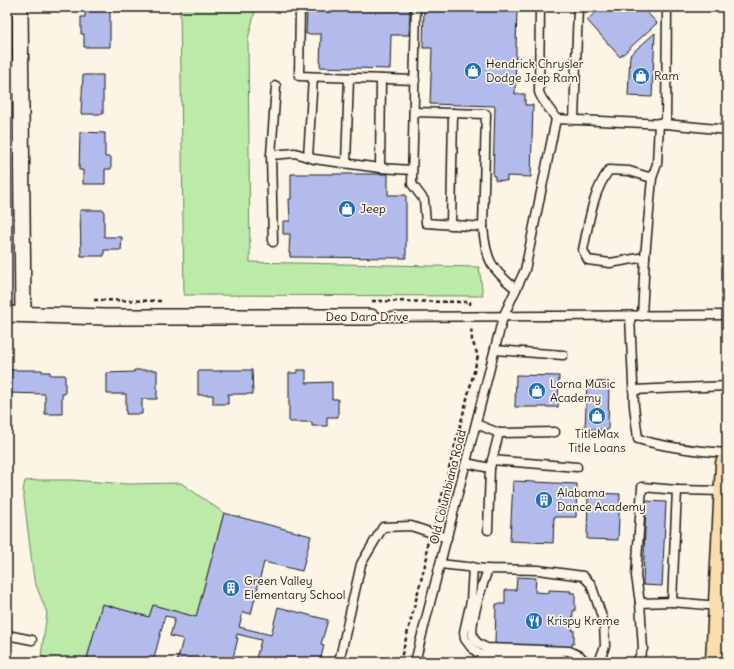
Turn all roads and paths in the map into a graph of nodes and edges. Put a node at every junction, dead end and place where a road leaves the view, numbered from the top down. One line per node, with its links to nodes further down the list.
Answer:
1 (20, 7): 7 (street)
2 (300, 7): 8 (lane)
3 (416, 7): 11 (lane)
4 (540, 7): 15 (lane)
5 (578, 7): 16 (lane)
6 (667, 7): 17 (lane)
7 (13, 50): 34 (street)
8 (313, 77): 9 (lane); 20 (lane)
9 (349, 78): 10 (lane); 21 (lane)
10 (381, 79): 11 (lane); 22 (lane)
11 (415, 80): 13 (lane)
12 (276, 86): 19 (lane)
13 (414, 112): 14 (lane); 23 (lane)
14 (453, 113): 25 (lane); 26 (lane)
15 (556, 119): 16 (lane); 29 (lane, Old Columbiana Road)
16 (574, 120): 17 (lane)
17 (663, 123): 18 (lane); 24 (lane)
18 (727, 130)
19 (271, 155): 20 (lane); 27 (lane)
20 (308, 157): 21 (lane)
21 (346, 163): 22 (lane)
22 (380, 168): 23 (lane)
23 (412, 170): 25 (lane)
24 (652, 178): 28 (lane); 28 (lane)
25 (451, 225): 26 (lane)
26 (483, 227): 29 (lane)
27 (273, 242)
28 (645, 257): 37 (lane)
29 (516, 289): 40 (lane, Old Columbiana Road)
30 (86, 300): 31 (path)
31 (166, 301)
32 (366, 301): 39 (path)
33 (7, 314): 34 (street, Deo Dara Drive)
34 (23, 314): 38 (street, Deo Dara Drive)
35 (727, 315): 37 (lane, Deo Dara Drive)
36 (630, 316): 37 (lane, Deo Dara Drive); 40 (lane, Deo Dara Drive); 44 (lane)
37 (642, 316)
38 (371, 317): 39 (lane, Deo Dara Drive)
39 (470, 317): 40 (lane, Deo Dara Drive); 57 (path)
40 (503, 317): 41 (lane, Old Columbiana Road)
41 (495, 350): 42 (lane); 45 (lane, Old Columbiana Road)
42 (564, 355)
43 (727, 386): 44 (lane)
44 (633, 390): 48 (lane)
45 (476, 424): 47 (lane); 49 (lane, Old Columbiana Road)
46 (554, 432): 47 (lane)
47 (499, 433): 50 (lane)
48 (727, 453)
49 (466, 463): 50 (lane); 58 (lane, Old Columbiana Road)
50 (491, 464): 52 (lane); 56 (lane)
51 (727, 464): 54 (main road)
52 (577, 467)
53 (677, 490): 54 (lane); 62 (lane); 63 (lane)
54 (726, 491): 55 (main road)
55 (726, 522): 64 (main road)
56 (488, 530)
57 (432, 533): 58 (lane); 67 (lane); 68 (path)
58 (447, 538): 59 (lane, Old Columbiana Road)
59 (440, 564): 60 (lane); 69 (lane, Old Columbiana Road)
60 (473, 567): 61 (lane); 70 (lane)
61 (488, 569): 71 (lane); 72 (lane)
62 (672, 602): 63 (lane); 64 (lane)
63 (640, 603): 73 (lane)
64 (720, 606): 74 (main road)
65 (7, 635): 66 (lane)
66 (32, 640)
67 (339, 662)
68 (400, 662)
69 (415, 662)
70 (574, 662)
71 (586, 662)
72 (599, 662)
73 (637, 662)
74 (717, 662)

